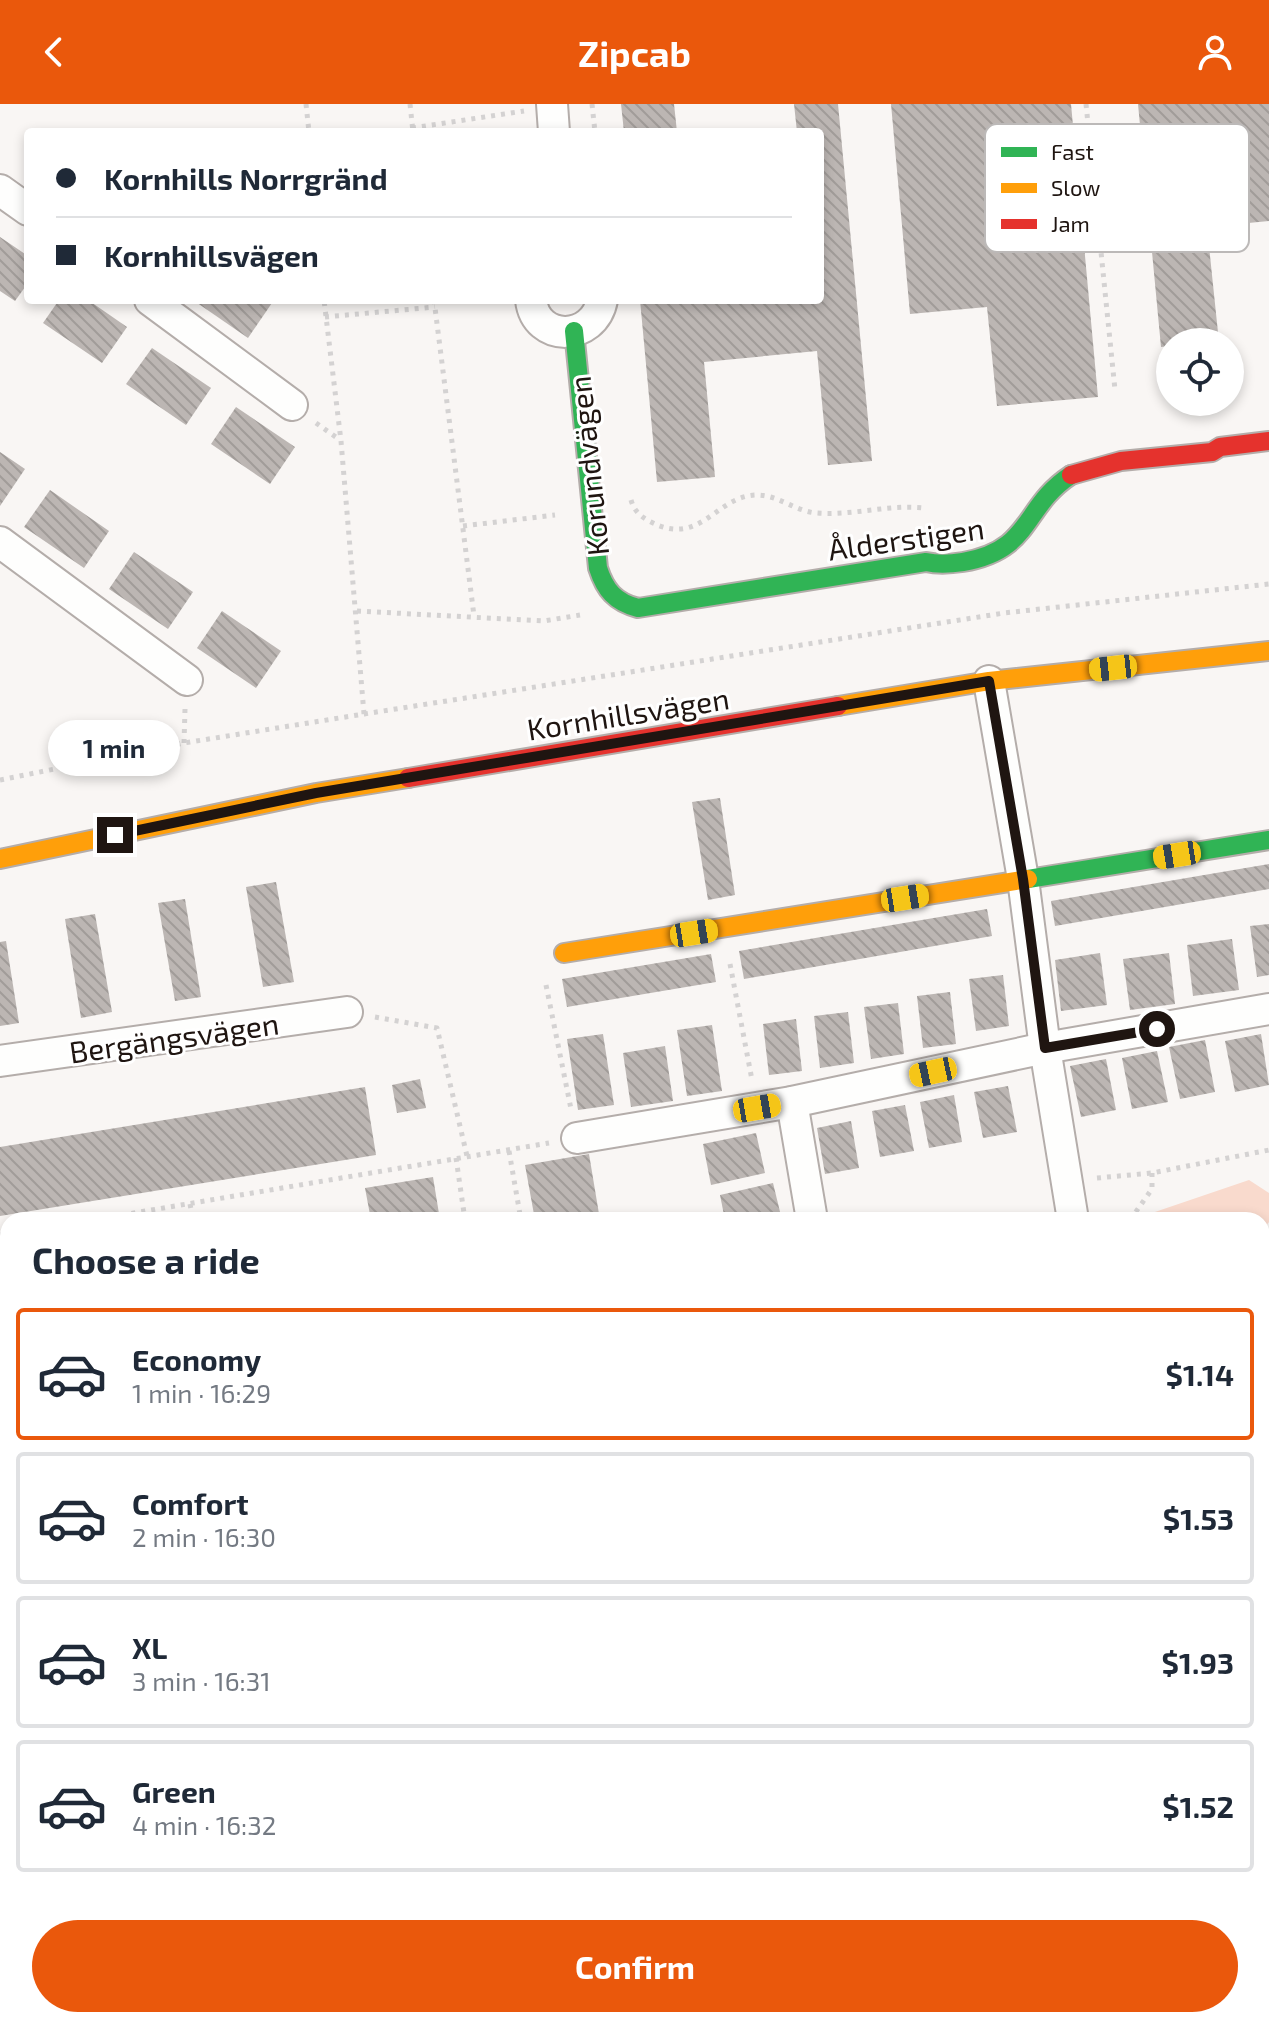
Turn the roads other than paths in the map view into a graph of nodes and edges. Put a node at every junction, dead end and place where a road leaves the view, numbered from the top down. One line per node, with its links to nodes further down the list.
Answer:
1 (0, 190): 2 (street)
2 (24, 207)
3 (155, 304): 7 (street)
4 (532, 304): 6 (street, Korundvägen)
5 (601, 304): 6 (street)
6 (574, 331): 10 (street, Korundvägen)
7 (292, 405)
8 (1269, 441): 10 (street, Ålderstigen)
9 (0, 542): 12 (street)
10 (612, 598)
11 (1269, 651): 13 (street, Kornhillsvägen)
12 (187, 680)
13 (989, 681): 15 (street, Kornhillsvägen); 16 (street)
14 (1269, 840): 16 (street)
15 (0, 859)
16 (1023, 879): 17 (street); 20 (street)
17 (564, 953)
18 (1269, 1009): 20 (street)
19 (347, 1012): 21 (street, Bergängsvägen)
20 (1045, 1048): 22 (street); 25 (street)
21 (0, 1061)
22 (792, 1102): 23 (street); 24 (street)
23 (577, 1138)
24 (811, 1212)
25 (1072, 1212)

